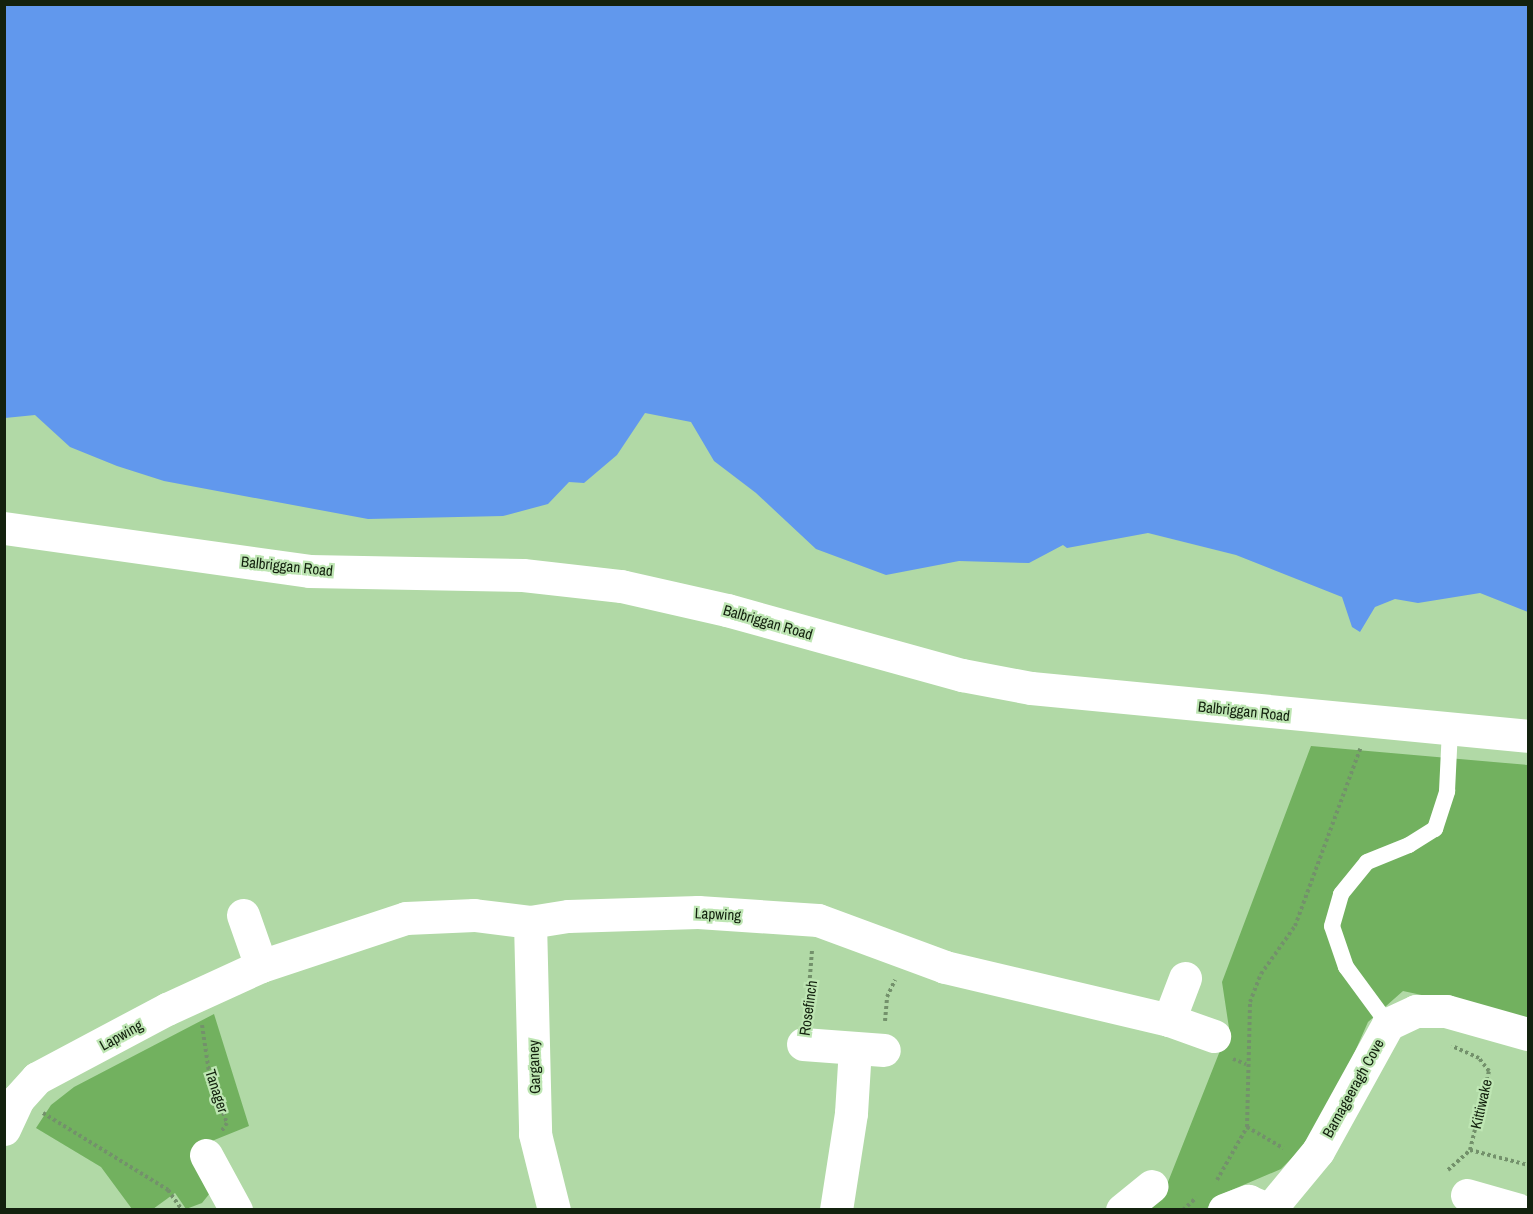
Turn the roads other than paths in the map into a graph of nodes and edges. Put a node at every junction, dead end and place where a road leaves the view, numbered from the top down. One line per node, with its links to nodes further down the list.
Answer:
1 (4, 528): 2 (street, Balbriggan Road)
2 (1450, 730): 3 (street, Balbriggan Road); 9 (lane)
3 (1528, 736)
4 (243, 915): 6 (street)
5 (530, 922): 6 (street, Lapwing); 8 (street, Lapwing); 19 (street, Garganey)
6 (261, 966): 13 (street, Lapwing)
7 (1185, 978): 8 (street)
8 (1169, 1020): 11 (street, Lapwing)
9 (1388, 1024): 10 (street, Barnageeragh Cove); 22 (street, Barnageeragh Cove)
10 (1528, 1034)
11 (1214, 1036)
12 (803, 1044): 20 (street, Rosefinch)
13 (4, 1129)
14 (206, 1155): 18 (street)
15 (1152, 1186): 21 (street)
16 (1455, 1188): 23 (street)
17 (1211, 1197): 22 (street, Barnageeragh Cove)
18 (236, 1209)
19 (554, 1209)
20 (836, 1209)
21 (1122, 1209)
22 (1270, 1209)
23 (1519, 1209)

